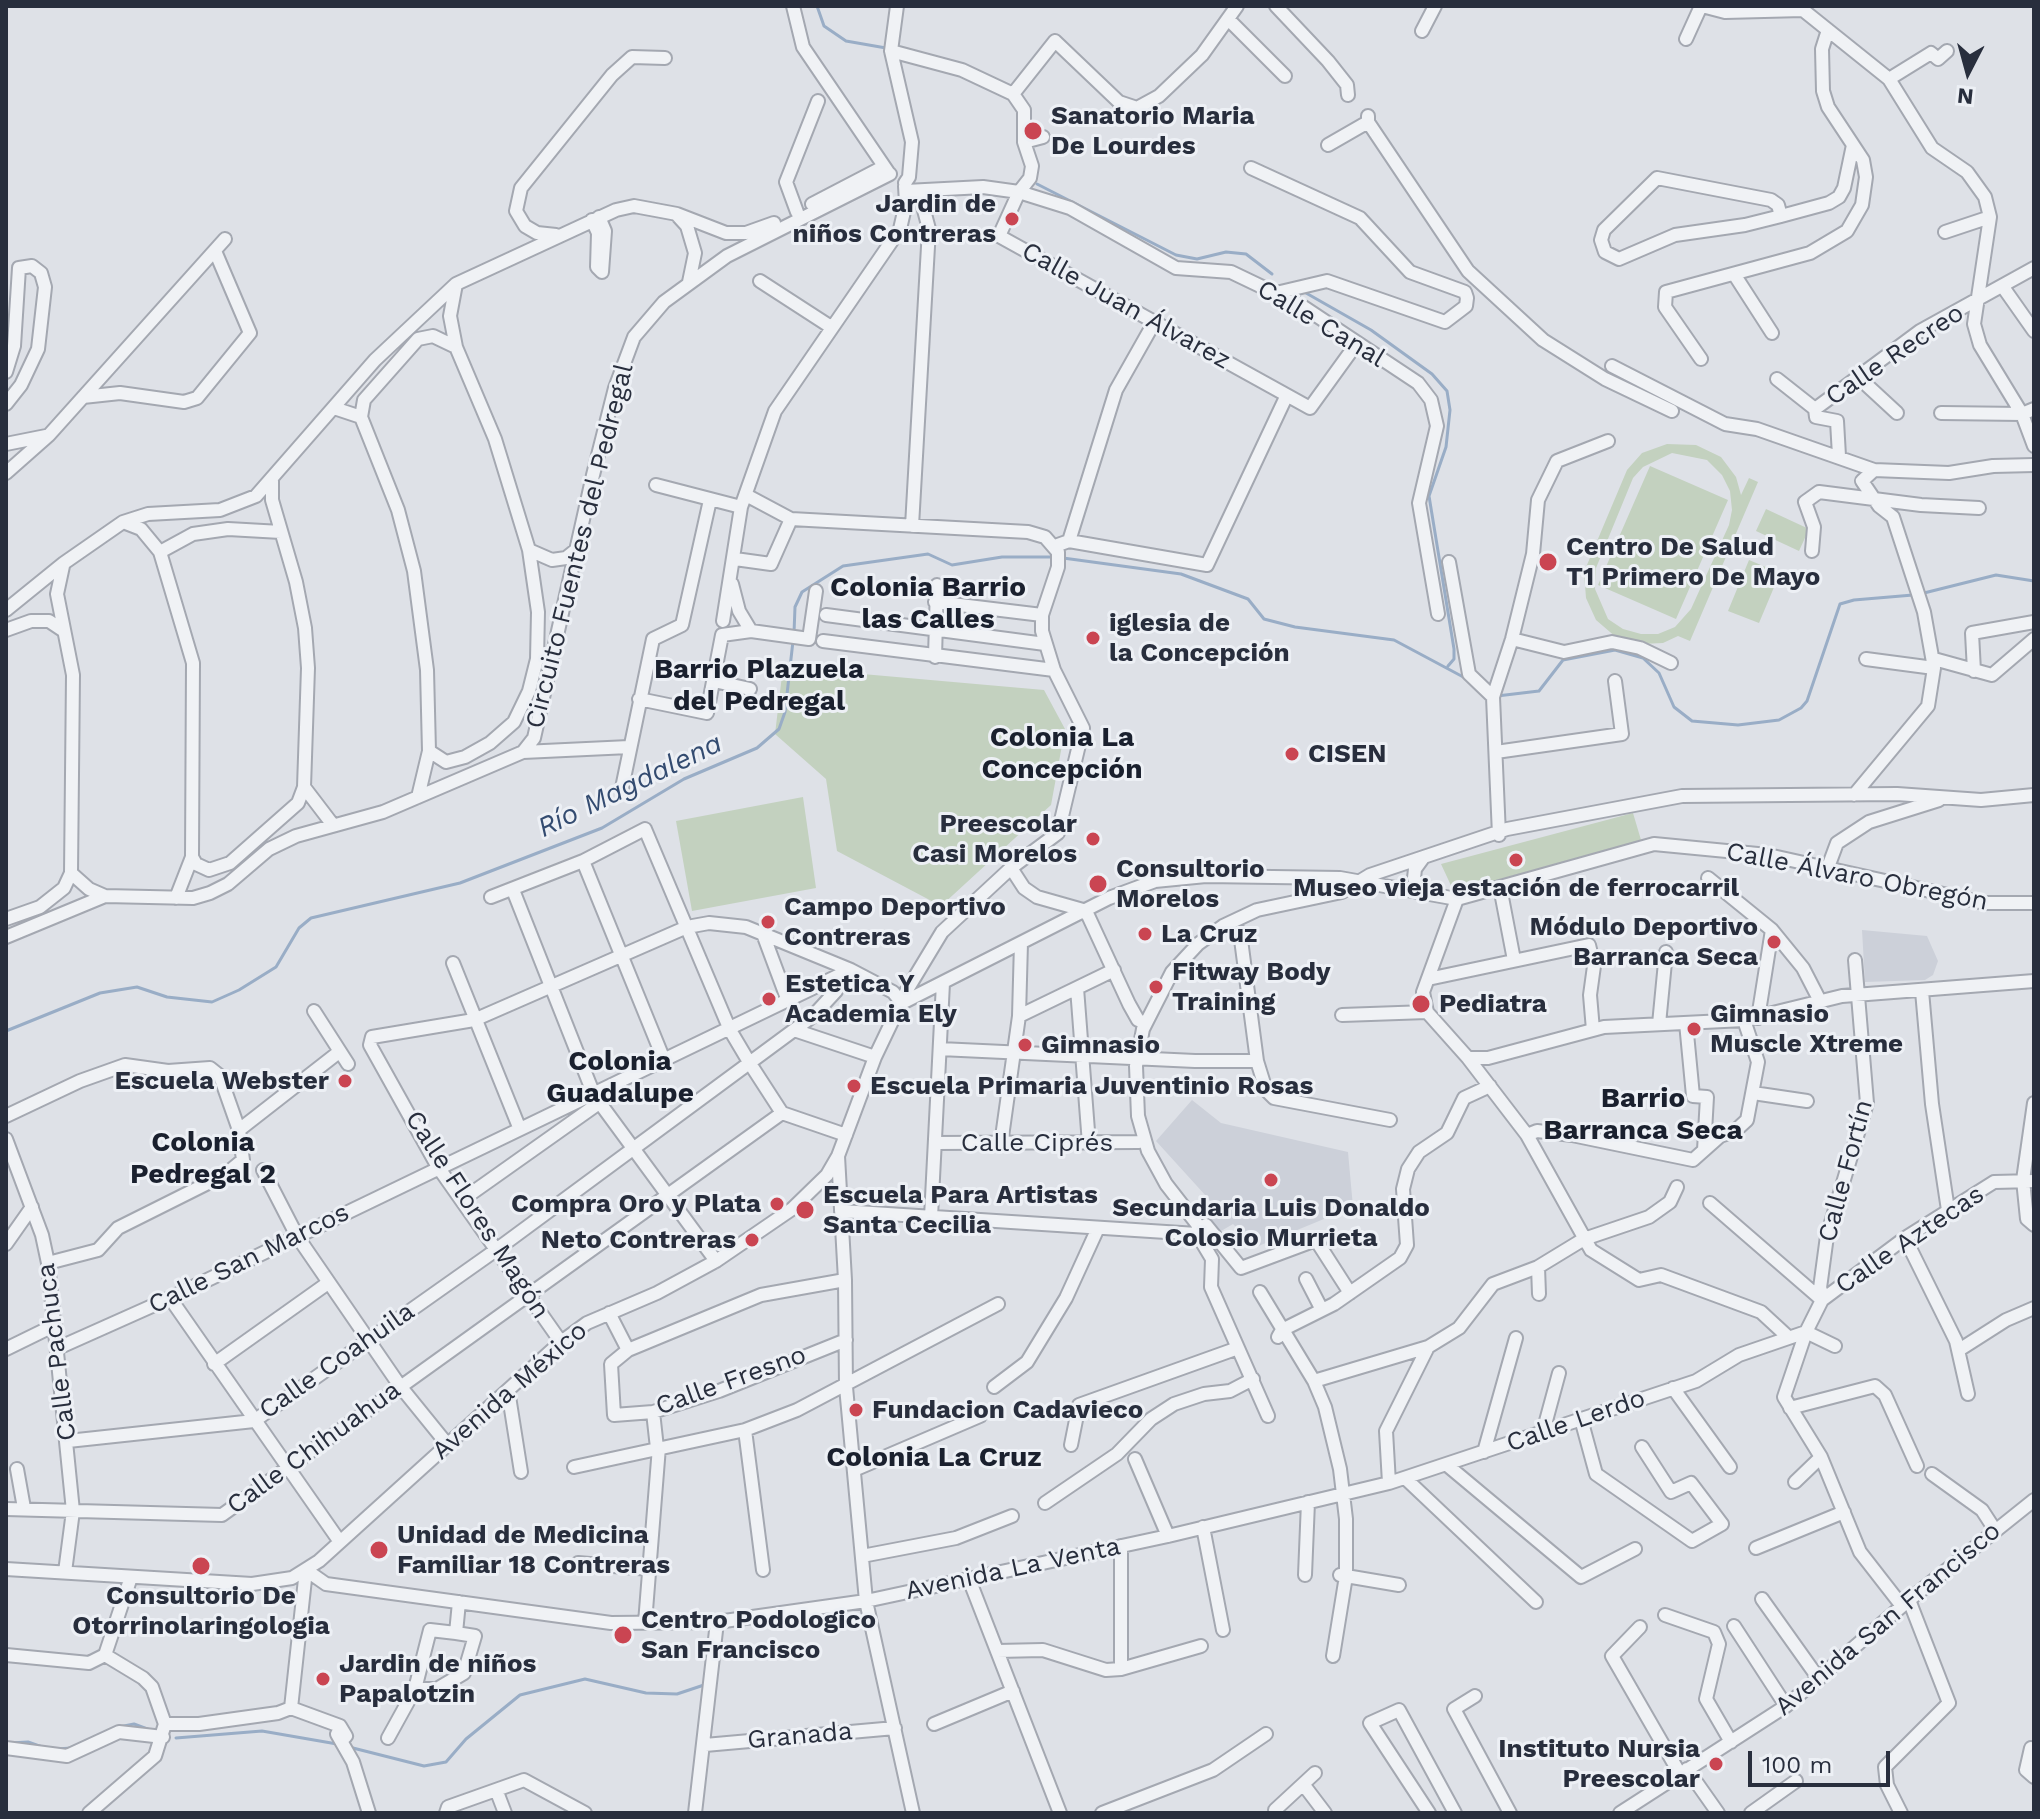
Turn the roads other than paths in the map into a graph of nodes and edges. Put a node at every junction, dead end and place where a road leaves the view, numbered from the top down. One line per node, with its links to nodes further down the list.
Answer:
1 (793, 6): 25 (street)
2 (1237, 6): 8 (street)
3 (1276, 6): 18 (street)
4 (1435, 6): 10 (street)
5 (1702, 6): 6 (street); 11 (street)
6 (1800, 8): 9 (street)
7 (896, 11): 12 (street)
8 (1228, 19): 15 (street); 17 (street)
9 (1828, 30): 16 (street); 23 (street)
10 (1422, 31)
11 (1686, 39)
12 (891, 50): 17 (street); 26 (street)
13 (1947, 51): 16 (street)
14 (665, 58): 36 (street)
15 (1285, 76)
16 (1889, 79): 31 (street)
17 (1013, 94): 21 (street)
18 (1348, 95)
19 (818, 101): 29 (street)
20 (1043, 137): 21 (street)
21 (1024, 142): 27 (street, Calle Juan Álvarez)
22 (1328, 145): 64 (street)
23 (1853, 145): 30 (street); 41 (street)
24 (1251, 168): 46 (street)
25 (886, 170): 26 (street); 29 (street)
26 (906, 190): 27 (street, Calle Canal); 32 (street); 33 (street)
27 (1019, 192): 46 (street, Calle Canal); 48 (street, Calle Juan Álvarez)
28 (677, 214): 35 (street); 36 (street); 43 (street)
29 (796, 215): 35 (street); 39 (street)
30 (1781, 216): 30 (street)
31 (1990, 217): 34 (street); 47 (street)
32 (904, 223): 33 (street); 49 (street)
33 (929, 229): 86 (street)
34 (1945, 232)
35 (726, 233): 39 (street)
36 (559, 235): 44 (street)
37 (225, 239): 38 (street)
38 (215, 251): 59 (street); 59 (street)
39 (727, 256): 43 (street)
40 (2034, 268): 45 (street, Calle Recreo)
41 (1734, 274): 51 (street); 54 (street)
42 (760, 281): 49 (street)
43 (689, 282): 91 (street, Circuito Fuentes del Pedregal)
44 (456, 284): 53 (street); 62 (street)
45 (2003, 287): 47 (street, Calle Recreo); 50 (street)
46 (1276, 293): 52 (street, Calle Canal)
47 (1975, 302): 57 (street, Calle Recreo); 65 (street)
48 (1155, 321): 60 (street, Calle Juan Álvarez); 88 (street)
49 (831, 327): 82 (street)
50 (2034, 331)
51 (1772, 333)
52 (1357, 343): 60 (street, Calle Juan Álvarez); 102 (street, Calle Canal)
53 (456, 347): 68 (street); 90 (street)
54 (1701, 359)
55 (1612, 366): 74 (street)
56 (6, 372): 61 (street)
57 (1858, 377): 63 (street, Calle Recreo); 66 (street)
58 (1777, 379): 63 (street)
59 (83, 397): 70 (street)
60 (1286, 397): 88 (street)
61 (6, 404)
62 (334, 408): 68 (street); 78 (street)
63 (1815, 409): 74 (street)
64 (1672, 411)
65 (2028, 412): 67 (street); 69 (street); 73 (street)
66 (1897, 413)
67 (1941, 413)
68 (361, 417): 127 (street)
69 (2034, 422)
70 (49, 435): 72 (street); 77 (street)
71 (1608, 441): 111 (street)
72 (6, 444)
73 (2034, 446)
74 (1839, 456): 76 (street)
75 (2034, 461): 76 (street)
76 (1874, 470): 80 (street)
77 (6, 473)
78 (272, 481): 85 (street); 87 (street)
79 (656, 485): 81 (street)
80 (1873, 499): 83 (street); 92 (street); 118 (street)
81 (710, 500): 82 (street); 125 (street)
82 (744, 501): 84 (street); 94 (street)
83 (1979, 508)
84 (791, 519): 86 (street); 94 (street)
85 (123, 522): 93 (street); 96 (street)
86 (912, 526): 89 (street)
87 (281, 532): 93 (street); 130 (street)
88 (1069, 541): 89 (street)
89 (1056, 549): 104 (street)
90 (529, 550): 91 (street); 127 (street)
91 (576, 550): 128 (street, Circuito Fuentes del Pedregal)
92 (1812, 551)
93 (160, 552): 138 (street)
94 (735, 559): 97 (street)
95 (1449, 562): 124 (street)
96 (64, 563): 101 (street); 109 (street)
97 (731, 581): 106 (street); 110 (street)
98 (937, 585): 100 (street)
99 (816, 591): 110 (street)
100 (935, 602): 104 (street); 107 (street)
101 (6, 610)
102 (1438, 614)
103 (826, 615): 107 (street)
104 (1042, 615): 114 (street, Avenida México)
105 (2034, 622): 120 (street)
106 (723, 628): 110 (street); 121 (street)
107 (935, 629): 114 (street); 115 (street)
108 (6, 630): 109 (street)
109 (64, 631): 143 (street)
110 (751, 631)
111 (1512, 639): 117 (street); 124 (street)
112 (2034, 639): 120 (street)
113 (823, 641): 115 (street)
114 (1045, 644): 119 (street, Avenida México)
115 (935, 657): 119 (street)
116 (1866, 659): 118 (street)
117 (1671, 663)
118 (1934, 664): 120 (street); 132 (street)
119 (1054, 670): 141 (street, Avenida México)
120 (1974, 671)
121 (714, 681): 123 (street); 125 (street)
122 (1615, 681): 129 (street)
123 (750, 689)
124 (1493, 697): 129 (street)
125 (639, 699): 126 (street)
126 (629, 747): 128 (street); 131 (street)
127 (429, 751): 134 (street)
128 (523, 752): 134 (street, Circuito Fuentes del Pedregal)
129 (1496, 752): 137 (street)
130 (304, 787): 136 (street); 138 (street)
131 (622, 788)
132 (1854, 795): 135 (street); 137 (street)
133 (2034, 795): 135 (street)
134 (418, 797): 136 (street, Circuito Fuentes del Pedregal)
135 (1947, 797): 142 (street)
136 (333, 825): 151 (street, Circuito Fuentes del Pedregal)
137 (1499, 835): 139 (street)
138 (192, 857): 151 (street)
139 (1423, 858): 145 (street); 148 (street)
140 (583, 861): 147 (street); 156 (street); 163 (street)
141 (1011, 868): 154 (street); 175 (street, Avenida México)
142 (1827, 870): 146 (street, Calle Álvaro Obregón); 153 (street, Calle Álvaro Obregón)
143 (71, 873): 149 (street); 155 (street)
144 (1708, 878): 157 (street)
145 (1356, 884): 148 (street, Calle Álvaro Obregón); 154 (street, Calle Álvaro Obregón); 185 (street)
146 (1500, 887): 152 (street, Calle Álvaro Obregón); 164 (street)
147 (513, 890): 150 (street); 172 (street)
148 (1428, 893): 152 (street, Calle Álvaro Obregón)
149 (105, 896): 151 (street, Circuito Fuentes del Pedregal); 160 (street, Circuito Fuentes del Pedregal)
150 (491, 897)
151 (176, 898)
152 (1457, 899): 169 (street)
153 (2034, 903)
154 (1086, 911): 161 (street, Calle Álvaro Obregón); 167 (street)
155 (6, 919)
156 (687, 927): 159 (street); 163 (street); 188 (street)
157 (1772, 930): 178 (street); 183 (street)
158 (1240, 932): 199 (street)
159 (763, 934): 168 (street); 177 (street)
160 (6, 937)
161 (1021, 943): 171 (street, Calle Álvaro Obregón); 182 (street)
162 (1666, 952): 187 (street)
163 (621, 954): 172 (street); 198 (street)
164 (1514, 960): 169 (street); 190 (street)
165 (1855, 960): 176 (street, Calle Fortín)
166 (453, 963): 184 (street)
167 (1114, 970): 173 (street); 185 (street)
168 (848, 971): 175 (street); 177 (street); 189 (street, Calle Coahuila)
169 (1428, 979): 180 (street)
170 (2034, 981): 174 (street)
171 (943, 983): 175 (street, Calle Álvaro Obregón); 191 (street)
172 (551, 986): 184 (street); 204 (street)
173 (1077, 988): 182 (street); 194 (street)
174 (1922, 991): 176 (street); 230 (street)
175 (901, 995): 195 (street, Avenida México)
176 (1855, 995): 178 (street); 252 (street, Calle Fortín)
177 (788, 1001): 188 (street)
178 (1820, 1001): 183 (street)
179 (314, 1011): 192 (street)
180 (1427, 1012): 181 (street); 197 (street)
181 (1342, 1015)
182 (1019, 1016): 193 (street)
183 (1751, 1019): 186 (street); 203 (street)
184 (474, 1020): 210 (street); 222 (street, Calle Flores Magón)
185 (1146, 1023): 196 (street)
186 (1686, 1023): 187 (street); 220 (street)
187 (1659, 1024): 190 (street)
188 (730, 1030): 198 (street); 200 (street)
189 (794, 1030): 195 (street); 200 (street, Calle Coahuila)
190 (1593, 1030): 197 (street)
191 (940, 1049): 193 (street); 216 (street)
192 (339, 1052): 201 (street); 211 (street)
193 (1015, 1052): 194 (street); 217 (street)
194 (1081, 1054): 196 (street); 218 (street)
195 (875, 1057): 212 (street, Avenida México)
196 (1137, 1058): 199 (street); 235 (street)
197 (1468, 1058): 202 (street)
198 (664, 1060): 204 (street)
199 (1257, 1061): 209 (street)
200 (749, 1062): 207 (street); 219 (street, Calle Coahuila)
201 (348, 1064)
202 (1490, 1086): 213 (street); 248 (street)
203 (1753, 1093): 205 (street); 220 (street)
204 (597, 1099): 210 (street, Calle San Marcos); 219 (street); 227 (street)
205 (1807, 1101)
206 (2034, 1103): 224 (street)
207 (782, 1113): 212 (street); 226 (street, Calle Chihuahua)
208 (6, 1116): 211 (street)
209 (1390, 1120)
210 (519, 1127): 222 (street, Calle San Marcos)
211 (239, 1130): 242 (street)
212 (846, 1135): 221 (street, Avenida México)
213 (1527, 1135): 220 (street); 238 (street)
214 (6, 1139): 229 (street, Calle Pachuca)
215 (1139, 1142): 218 (street, Calle Ciprés)
216 (935, 1143): 217 (street, Calle Ciprés); 232 (street)
217 (1001, 1144): 218 (street, Calle Ciprés)
218 (1089, 1144)
219 (633, 1149): 226 (street); 240 (street, Calle Coahuila)
220 (1704, 1150)
221 (838, 1156): 231 (street); 241 (street, Avenida México)
222 (438, 1167): 227 (street, Calle Flores Magón); 236 (street, Calle San Marcos)
223 (263, 1170): 236 (street)
224 (2029, 1180): 230 (street, Calle Aztecas); 233 (street)
225 (1677, 1187): 238 (street)
226 (666, 1194): 241 (street); 250 (street, Calle Chihuahua)
227 (462, 1200): 240 (street, Calle Flores Magón)
228 (1710, 1203): 252 (street)
229 (32, 1207): 239 (street); 242 (street, Calle Pachuca)
230 (1948, 1210): 237 (street, Calle Aztecas)
231 (841, 1211): 232 (street); 245 (street)
232 (931, 1217): 234 (street)
233 (2034, 1225)
234 (1098, 1228): 235 (street); 278 (street)
235 (1202, 1229): 248 (street); 268 (street)
236 (297, 1236): 246 (street); 251 (street, Calle San Marcos)
237 (1905, 1238): 252 (street, Calle Aztecas); 271 (street)
238 (1584, 1239): 243 (street); 260 (street)
239 (6, 1244)
240 (496, 1250): 250 (street, Calle Flores Magón); 262 (street, Calle Coahuila)
241 (716, 1261): 256 (street, Avenida México)
242 (48, 1263): 257 (street, Calle Pachuca)
243 (1538, 1267): 249 (street); 266 (street)
244 (1306, 1279): 255 (street)
245 (845, 1280): 263 (street); 270 (street)
246 (328, 1283): 262 (street); 272 (street)
247 (1260, 1292): 259 (street)
248 (1350, 1293): 255 (street)
249 (1539, 1294)
250 (529, 1295): 264 (street, Calle Flores Magón); 276 (street, Calle Chihuahua)
251 (170, 1298): 267 (street, Calle San Marcos); 272 (street)
252 (1823, 1299): 258 (street, Calle Aztecas)
253 (998, 1304): 277 (street)
254 (2034, 1308): 271 (street)
255 (1322, 1310): 259 (street)
256 (609, 1313): 264 (street, Avenida México); 270 (street)
257 (55, 1325): 267 (street, Calle Pachuca); 269 (street)
258 (1806, 1332): 260 (street, Calle Lerdo); 265 (street); 282 (street, Calle Aztecas)
259 (1281, 1333): 275 (street)
260 (1787, 1336): 279 (street, Calle Lerdo)
261 (1516, 1338): 295 (street)
262 (367, 1339): 276 (street); 287 (street, Calle Coahuila)
263 (846, 1340): 277 (street); 283 (street, Calle Fresno)
264 (561, 1342): 280 (street, Avenida México)
265 (1835, 1346)
266 (1428, 1347): 275 (street); 309 (street)
267 (58, 1348): 290 (street, Calle Pachuca)
268 (1238, 1348): 274 (street); 292 (street)
269 (6, 1349)
270 (628, 1350): 283 (street, Calle Fresno)
271 (1959, 1350): 281 (street)
272 (214, 1364): 287 (street)
273 (1559, 1373): 289 (street)
274 (1253, 1379): 285 (street); 312 (street)
275 (1314, 1381): 310 (street)
276 (400, 1386): 291 (street); 302 (street, Calle Chihuahua)
277 (846, 1387): 288 (street); 304 (street)
278 (994, 1387)
279 (1673, 1388): 286 (street, Calle Lerdo); 301 (street)
280 (508, 1390): 291 (street, Avenida México); 305 (street)
281 (1968, 1394)
282 (1790, 1408): 296 (street); 299 (street)
283 (653, 1412): 293 (street)
284 (980, 1416): 304 (street)
285 (1268, 1416)
286 (1581, 1419): 289 (street, Calle Lerdo); 294 (street)
287 (254, 1421): 290 (street, Calle Coahuila); 302 (street)
288 (745, 1430): 293 (street); 331 (street)
289 (1543, 1432): 295 (street, Calle Lerdo)
290 (68, 1441): 316 (street, Calle Pachuca)
291 (447, 1444): 322 (street, Avenida México)
292 (1071, 1445)
293 (658, 1447): 300 (street); 329 (street)
294 (1642, 1447)
295 (1484, 1452): 298 (street, Calle Lerdo)
296 (1821, 1457): 308 (street); 317 (street)
297 (1135, 1459): 321 (street)
298 (1447, 1465): 307 (street, Calle Lerdo); 325 (street)
299 (1917, 1466)
300 (574, 1467)
301 (1730, 1467)
302 (289, 1468): 316 (street, Calle Chihuahua); 322 (street)
303 (17, 1469): 314 (street)
304 (854, 1470): 326 (street)
305 (521, 1472)
306 (1932, 1474): 320 (street)
307 (1405, 1478): 309 (street, Calle Lerdo); 341 (street)
308 (1795, 1482)
309 (1389, 1483): 310 (street, Calle Lerdo)
310 (1342, 1495): 311 (street, Avenida La Venta); 334 (street)
311 (1308, 1502): 319 (street, Avenida La Venta); 333 (street)
312 (1045, 1503)
313 (2033, 1504): 320 (street, Avenida San Francisco)
314 (24, 1508): 315 (street, Calle Chihuahua); 316 (street, Calle Chihuahua)
315 (6, 1509)
316 (73, 1511): 332 (street, Calle Pachuca)
317 (1844, 1512): 324 (street); 342 (street)
318 (1012, 1516): 326 (street)
319 (1203, 1527): 321 (street, Avenida La Venta); 348 (street)
320 (1995, 1530): 342 (street, Avenida San Francisco)
321 (1168, 1536): 323 (street, Avenida La Venta)
322 (340, 1542): 330 (street, Avenida México)
323 (1121, 1546): 336 (street, Avenida La Venta); 355 (street)
324 (1756, 1548)
325 (1635, 1549)
326 (862, 1556): 339 (street)
327 (578, 1563): 329 (street)
328 (6, 1569): 332 (street, Avenida México)
329 (649, 1569): 345 (street)
330 (306, 1570): 335 (street, Avenida México); 340 (street, Avenida La Venta); 361 (street)
331 (763, 1570)
332 (65, 1572): 335 (street, Avenida México)
333 (1305, 1575)
334 (1343, 1575): 337 (street); 354 (street)
335 (131, 1577): 353 (street)
336 (969, 1579): 339 (street, Avenida La Venta); 351 (street)
337 (1399, 1585)
338 (1762, 1599): 356 (street)
339 (866, 1601): 344 (street, Avenida La Venta); 364 (street)
340 (459, 1602): 345 (street, Avenida La Venta); 349 (street)
341 (1536, 1602)
342 (1906, 1603): 356 (street, Avenida San Francisco); 396 (street)
343 (1665, 1615): 369 (street)
344 (717, 1622): 345 (street, Avenida La Venta); 370 (street)
345 (645, 1623)
346 (1734, 1626): 360 (street)
347 (1640, 1627): 374 (street)
348 (1223, 1630)
349 (456, 1633): 357 (street); 357 (street)
350 (1201, 1646): 355 (street)
351 (997, 1651): 355 (street); 358 (street)
352 (6, 1655): 353 (street)
353 (105, 1655): 365 (street)
354 (1333, 1656)
355 (1121, 1669)
356 (1819, 1679): 360 (street, Avenida San Francisco)
357 (415, 1689): 368 (street)
358 (1013, 1691): 363 (street); 387 (street)
359 (1475, 1696): 392 (street)
360 (1786, 1706): 369 (street, Avenida San Francisco)
361 (291, 1708): 362 (street); 367 (street)
362 (278, 1713): 365 (street); 367 (street)
363 (934, 1724)
364 (895, 1728): 370 (street, Granada); 386 (street)
365 (164, 1730): 371 (street); 380 (street)
366 (1266, 1734): 388 (street)
367 (343, 1737): 381 (street)
368 (388, 1738)
369 (1731, 1742): 374 (street, Avenida San Francisco)
370 (705, 1745): 385 (street)
371 (6, 1748)
372 (2031, 1748): 375 (street)
373 (1315, 1773): 377 (street)
374 (1687, 1774): 393 (street, Avenida San Francisco); 394 (street)
375 (2034, 1777)
376 (1796, 1781): 395 (street)
377 (1303, 1784): 379 (street); 389 (street)
378 (497, 1792): 382 (street); 383 (street); 384 (street)
379 (1275, 1810)
380 (89, 1813)
381 (369, 1813)
382 (446, 1813)
383 (505, 1813)
384 (585, 1813)
385 (695, 1813)
386 (913, 1813)
387 (1060, 1813)
388 (1102, 1813)
389 (1325, 1813)
390 (1429, 1813): 391 (street)
391 (1455, 1813)
392 (1510, 1813)
393 (1620, 1813)
394 (1718, 1813)
395 (1751, 1813)
396 (1901, 1813)

